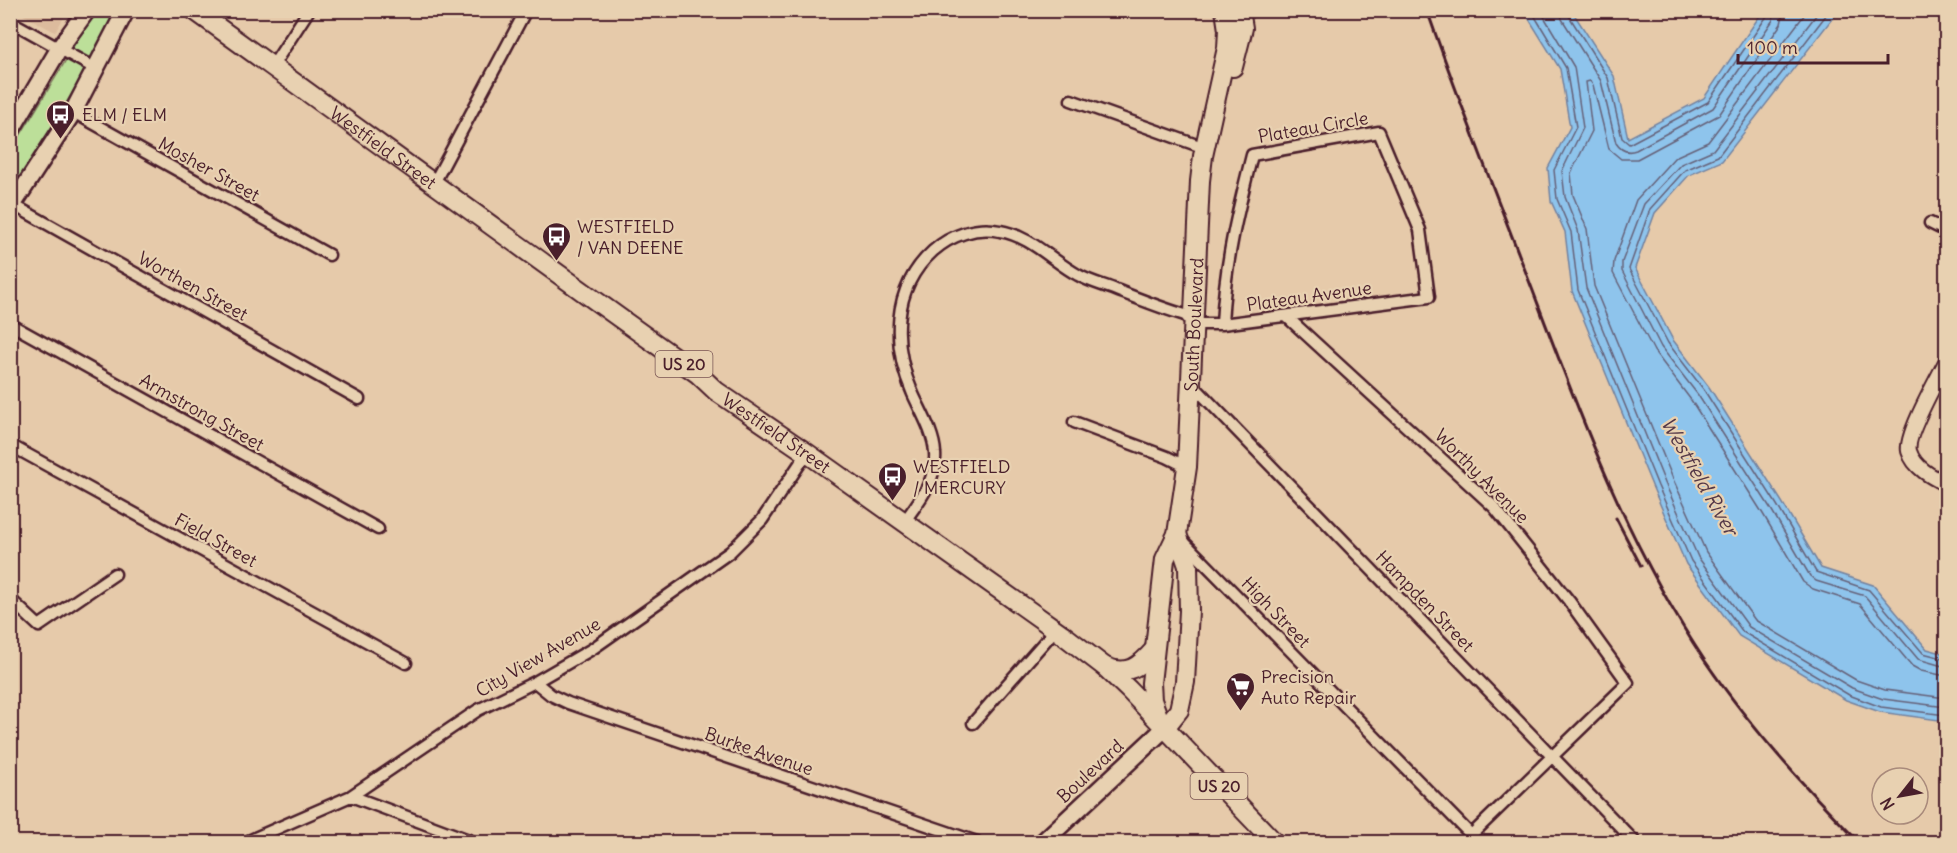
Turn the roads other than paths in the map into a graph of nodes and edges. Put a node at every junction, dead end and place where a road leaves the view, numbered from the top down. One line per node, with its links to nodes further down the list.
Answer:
1 (87, 10): 9 (main road)
2 (126, 10): 11 (main road)
3 (194, 10): 10 (main road, Westfield Street / US 20)
4 (309, 10): 10 (street)
5 (526, 10): 17 (street)
6 (1226, 10): 14 (main road, South Boulevard)
7 (1243, 16): 14 (main road, South Boulevard)
8 (10, 21): 9 (street)
9 (59, 49): 11 (street); 15 (main road)
10 (272, 66): 17 (main road, Westfield Street / US 20)
11 (96, 69): 13 (main road)
12 (1071, 100): 16 (street)
13 (73, 112): 18 (main road); 21 (street, Mosher Street)
14 (1212, 115): 16 (main road, South Boulevard)
15 (10, 132)
16 (1205, 148): 25 (main road, South Boulevard)
17 (434, 183): 32 (main road, Westfield Street / US 20)
18 (12, 205): 29 (street, Worthen Street)
19 (1930, 223): 20 (street)
20 (1947, 231)
21 (329, 255)
22 (1429, 297): 23 (street, Plateau Avenue); 26 (street, Plateau Circle)
23 (1286, 316): 26 (street, Plateau Avenue); 47 (street, Worthy Avenue)
24 (10, 324): 36 (street, Armstrong Street)
25 (1193, 324): 26 (street, Plateau Avenue); 28 (main road, South Boulevard); 35 (street)
26 (1222, 324)
27 (1947, 362): 34 (street)
28 (1191, 383): 33 (main road, South Boulevard); 47 (street, Hampden Street)
29 (359, 399)
30 (1074, 422): 33 (street)
31 (10, 445): 42 (street, Field Street)
32 (807, 453): 35 (main road, Westfield Street / US 20); 44 (street, City View Avenue)
33 (1187, 467): 37 (main road, South Boulevard)
34 (1947, 484)
35 (904, 522): 40 (main road, Westfield Street / US 20)
36 (378, 528)
37 (1177, 534): 41 (main road, South Boulevard); 46 (main road, South Boulevard); 49 (street, High Street)
38 (115, 574): 39 (street)
39 (10, 599)
40 (1055, 630): 43 (main road, Westfield Street / US 20); 45 (street)
41 (1154, 650): 43 (main road); 46 (main road, South Boulevard)
42 (406, 663)
43 (1104, 667): 46 (main road, Westfield Street / US 20)
44 (535, 682): 48 (street, City View Avenue); 52 (street, Burke Avenue)
45 (973, 723)
46 (1164, 729): 53 (main road, Boulevard); 54 (main road, Westfield Street / US 20)
47 (1552, 757): 49 (street); 55 (street, Hampden Street)
48 (351, 796): 50 (street, City View Avenue); 51 (street)
49 (1471, 840)
50 (246, 843)
51 (474, 843)
52 (977, 843)
53 (1043, 843)
54 (1274, 843)
55 (1635, 843)

